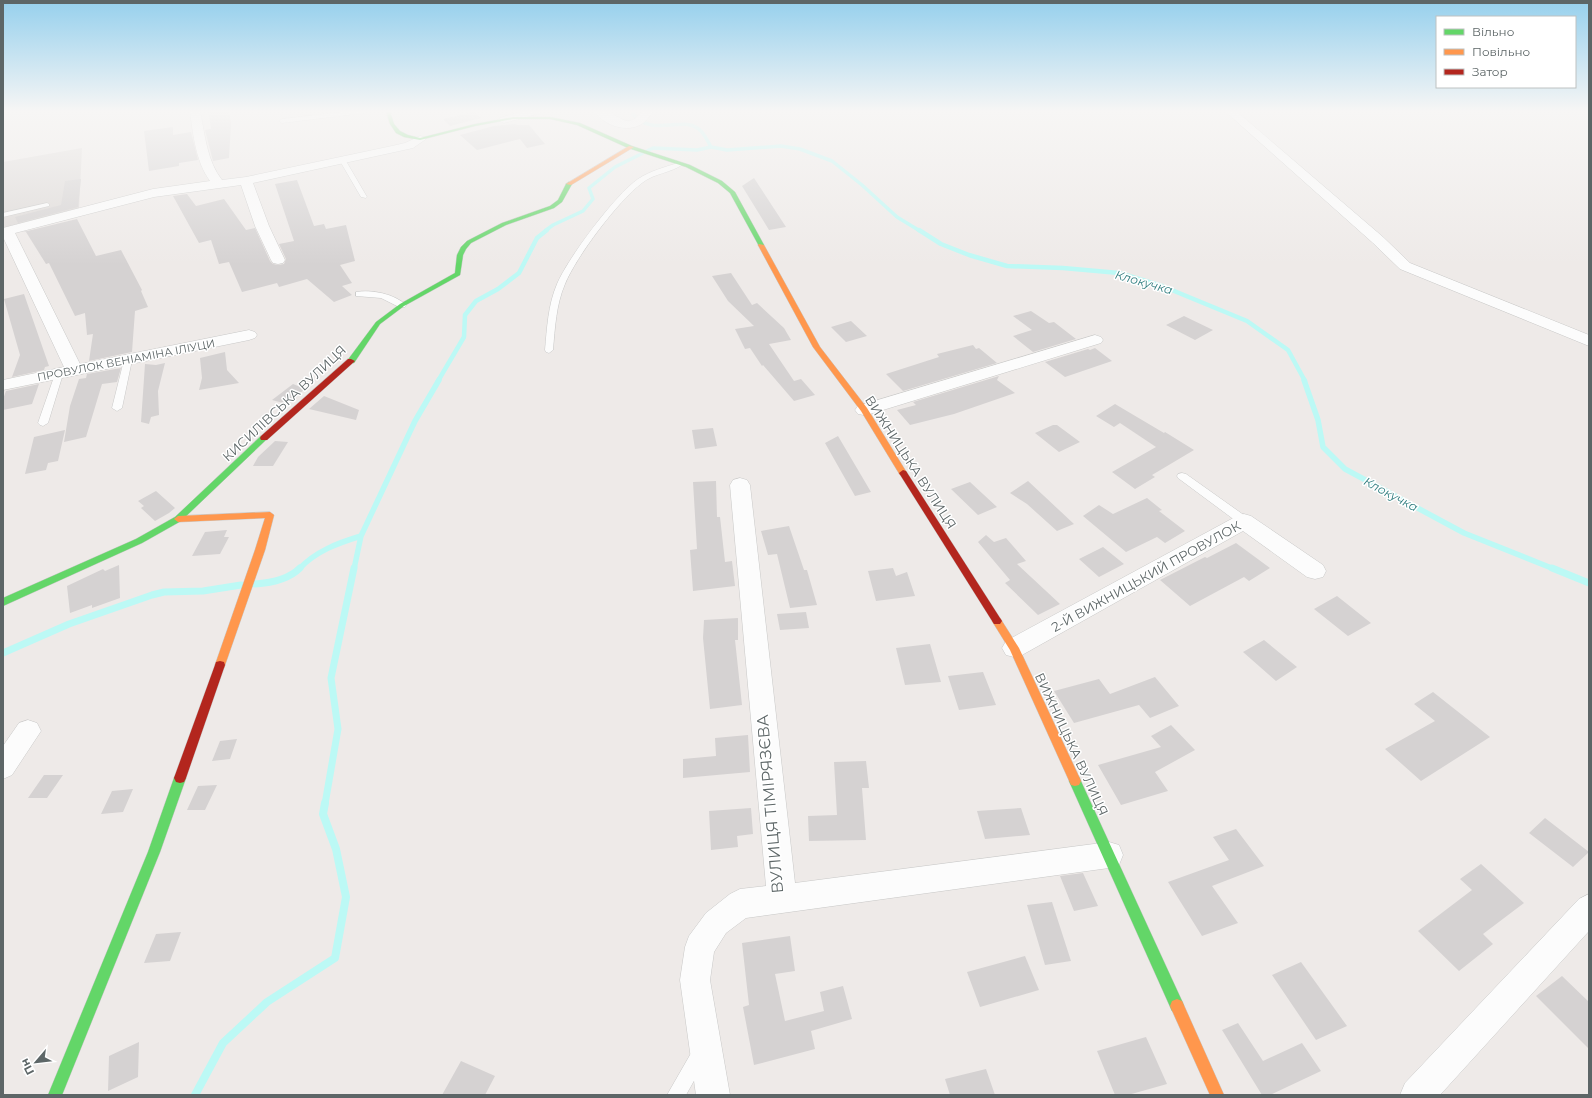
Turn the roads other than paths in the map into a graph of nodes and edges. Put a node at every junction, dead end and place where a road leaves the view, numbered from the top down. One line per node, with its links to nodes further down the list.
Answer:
1 (207, 162): 9 (street)
2 (337, 162): 8 (street)
3 (344, 162): 10 (lane)
4 (608, 162): 16 (street, КИСИЛІВСЬКА ВУЛИЦЯ)
5 (675, 162): 7 (street, ВИЖНИЦЬКА ВУЛИЦЯ)
6 (1290, 162): 19 (street)
7 (680, 164): 20 (lane); 25 (street, ВИЖНИЦЬКА ВУЛИЦЯ)
8 (246, 181): 9 (street); 14 (street)
9 (219, 184): 13 (street)
10 (364, 197)
11 (47, 205): 12 (lane)
12 (3, 216)
13 (5, 232): 22 (street)
14 (278, 260)
15 (359, 294): 16 (lane)
16 (402, 305): 29 (street, КИСИЛІВСЬКА ВУЛИЦЯ)
17 (249, 335): 21 (street, ПРОВУЛОК ВЕНІАМІНА ІЛІУЦИ)
18 (1095, 340): 25 (street)
19 (1589, 340)
20 (549, 350)
21 (128, 360): 22 (street, ПРОВУЛОК ВЕНІАМІНА ІЛІУЦИ); 24 (lane)
22 (66, 372): 23 (street, ПРОВУЛОК ВЕНІАМІНА ІЛІУЦИ); 26 (lane)
23 (3, 385)
24 (117, 408)
25 (864, 410): 33 (street, ВИЖНИЦЬКА ВУЛИЦЯ)
26 (43, 423)
27 (1182, 476): 30 (lane)
28 (740, 485): 37 (street, ВУЛИЦЯ ТІМІРЯЗЄВА)
29 (178, 519): 32 (street, КИСИЛІВСЬКА ВУЛИЦЯ); 40 (street)
30 (1244, 522): 31 (street, 2-Й ВИЖНИЦЬКИЙ ПРОВУЛОК); 33 (street, 2-Й ВИЖНИЦЬКИЙ ПРОВУЛОК)
31 (1315, 571)
32 (3, 602)
33 (1014, 648): 36 (street, ВИЖНИЦЬКА ВУЛИЦЯ)
34 (28, 731): 35 (street)
35 (3, 768)
36 (1109, 855): 37 (street); 43 (street, ВИЖНИЦЬКА ВУЛИЦЯ)
37 (782, 899): 39 (street, ВУЛИЦЯ ТІМІРЯЗЄВА)
38 (1589, 909): 44 (street)
39 (706, 1043): 41 (lane); 42 (street, ВУЛИЦЯ ТІМІРЯЗЄВА)
40 (55, 1095)
41 (676, 1095)
42 (713, 1095)
43 (1217, 1095)
44 (1417, 1095)

